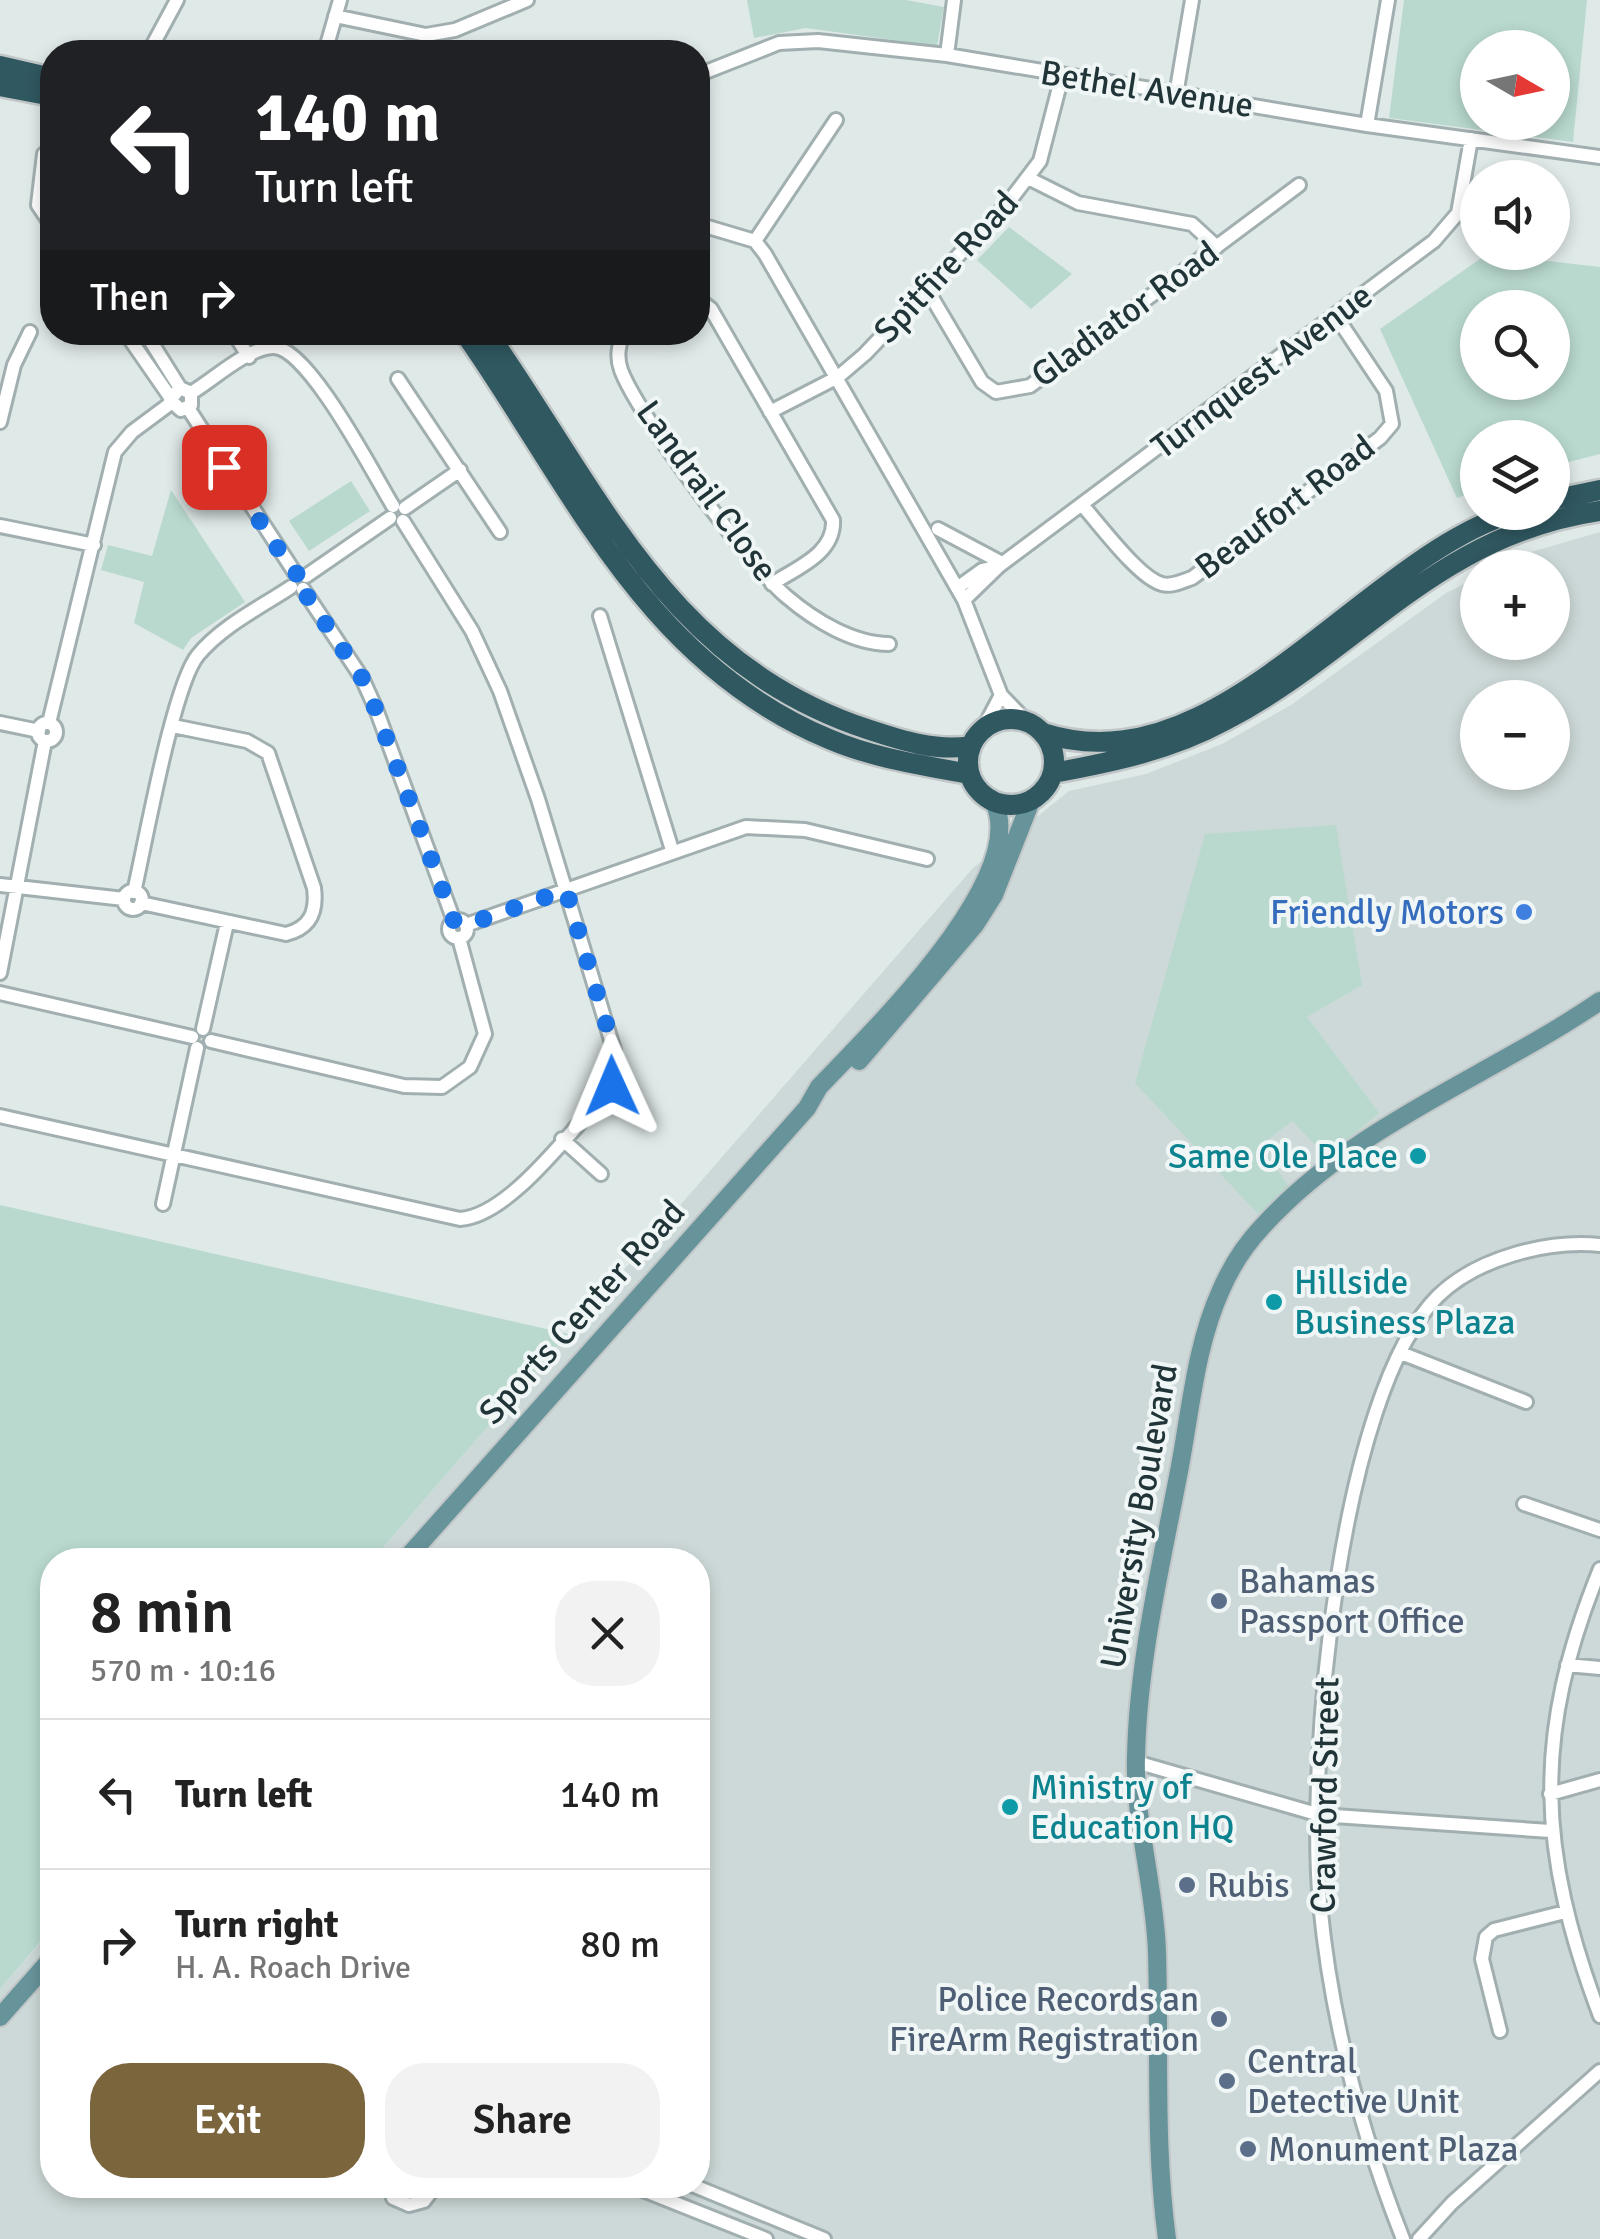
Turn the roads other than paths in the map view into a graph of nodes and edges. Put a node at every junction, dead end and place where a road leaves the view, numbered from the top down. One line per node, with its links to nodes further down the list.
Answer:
1 (177, 0): 8 (street)
2 (340, 0): 7 (street)
3 (528, 0): 7 (street)
4 (954, 0): 10 (street)
5 (1192, 0): 17 (street)
6 (1388, 0): 19 (street)
7 (335, 16): 9 (street)
8 (155, 40)
9 (328, 40)
10 (947, 55): 12 (street, Bethel Avenue); 14 (street, Bethel Avenue)
11 (0, 66): 13 (highway)
12 (710, 70)
13 (40, 75)
14 (1062, 76): 17 (street, Bethel Avenue); 24 (street, Spitfire Road)
15 (0, 86): 16 (highway)
16 (40, 94)
17 (1176, 94): 19 (street, Bethel Avenue)
18 (836, 120): 27 (street)
19 (1368, 125): 20 (street, Bethel Avenue)
20 (1460, 138)
21 (1471, 140): 31 (street, Turnquest Avenue)
22 (1478, 140): 23 (street, Bethel Avenue)
23 (1600, 157)
24 (1028, 178): 28 (street); 29 (street, Spitfire Road)
25 (1299, 185): 28 (street, Gladiator Road)
26 (710, 228): 27 (street)
27 (755, 242): 40 (street)
28 (1217, 247): 29 (street, Gladiator Road)
29 (928, 291): 40 (street, Spitfire Road)
30 (710, 309): 43 (street)
31 (1336, 316): 48 (street, Turnquest Avenue); 48 (street, Beaufort Road)
32 (30, 332): 44 (street)
33 (136, 345): 42 (street)
34 (151, 345): 42 (street)
35 (242, 345): 39 (street)
36 (472, 345): 68 (highway)
37 (496, 345): 67 (highway)
38 (620, 345): 58 (street, Landrail Close)
39 (249, 356): 42 (street); 50 (street)
40 (838, 377): 43 (street, Spitfire Road); 59 (street)
41 (398, 379): 45 (street)
42 (178, 395): 55 (street); 57 (street)
43 (770, 412): 58 (street)
44 (0, 422)
45 (460, 470): 50 (street); 54 (street)
46 (1600, 490): 47 (highway)
47 (1570, 496)
48 (1083, 506): 56 (street, Turnquest Avenue)
49 (1600, 511): 69 (highway)
50 (398, 513): 57 (street); 76 (street)
51 (0, 526): 55 (street)
52 (938, 529): 56 (street)
53 (1468, 530): 65 (highway)
54 (500, 532)
55 (94, 545): 66 (street)
56 (1001, 564): 59 (street, Turnquest Avenue)
57 (299, 581): 64 (street); 79 (street)
58 (772, 584): 61 (street, Landrail Close)
59 (960, 594): 62 (street)
60 (600, 616): 72 (street)
61 (889, 644)
62 (1002, 695): 65 (street); 67 (street)
63 (0, 723): 66 (street)
64 (173, 726): 77 (street); 78 (street)
65 (1035, 727): 67 (highway); 69 (highway)
66 (44, 731): 75 (street)
67 (977, 737): 68 (highway)
68 (969, 774): 71 (highway)
69 (1052, 774): 70 (highway)
70 (1030, 800): 71 (highway); 84 (main road, Sports Center Road)
71 (994, 802): 84 (main road, Sports Center Road)
72 (672, 850): 73 (street); 76 (street)
73 (927, 859)
74 (0, 885): 75 (street)
75 (16, 886): 77 (street); 80 (street)
76 (566, 890): 79 (street); 86 (street)
77 (133, 898): 78 (street)
78 (227, 923): 83 (street)
79 (460, 928): 83 (street)
80 (0, 973)
81 (0, 992): 83 (street)
82 (1600, 1001): 99 (main road, University Boulevard)
83 (201, 1039): 87 (street)
84 (806, 1108): 95 (main road, Sports Center Road)
85 (0, 1116): 87 (street)
86 (562, 1139): 87 (street); 88 (street)
87 (174, 1155): 89 (street)
88 (601, 1174)
89 (164, 1204)
90 (1600, 1245): 91 (street, Crawford Street)
91 (1401, 1353): 92 (street); 102 (street, Crawford Street)
92 (1526, 1402)
93 (1524, 1504): 94 (street)
94 (1600, 1530)
95 (416, 1548)
96 (1599, 1574): 97 (street)
97 (1567, 1666): 98 (street); 101 (street)
98 (1600, 1668)
99 (1136, 1762): 102 (street); 116 (main road, University Boulevard)
100 (1600, 1780): 101 (street)
101 (1550, 1794): 103 (street)
102 (1320, 1816): 103 (street); 117 (street, Crawford Street)
103 (1550, 1831): 104 (street)
104 (1565, 1912): 106 (street); 108 (street)
105 (40, 1972): 107 (main road)
106 (1600, 2016)
107 (0, 2017)
108 (1500, 2031)
109 (1600, 2071): 118 (street)
110 (710, 2192): 115 (street)
111 (394, 2198): 112 (street)
112 (426, 2198)
113 (663, 2198): 114 (street)
114 (766, 2239)
115 (824, 2239)
116 (1167, 2239)
117 (1404, 2239)
118 (1419, 2239)

